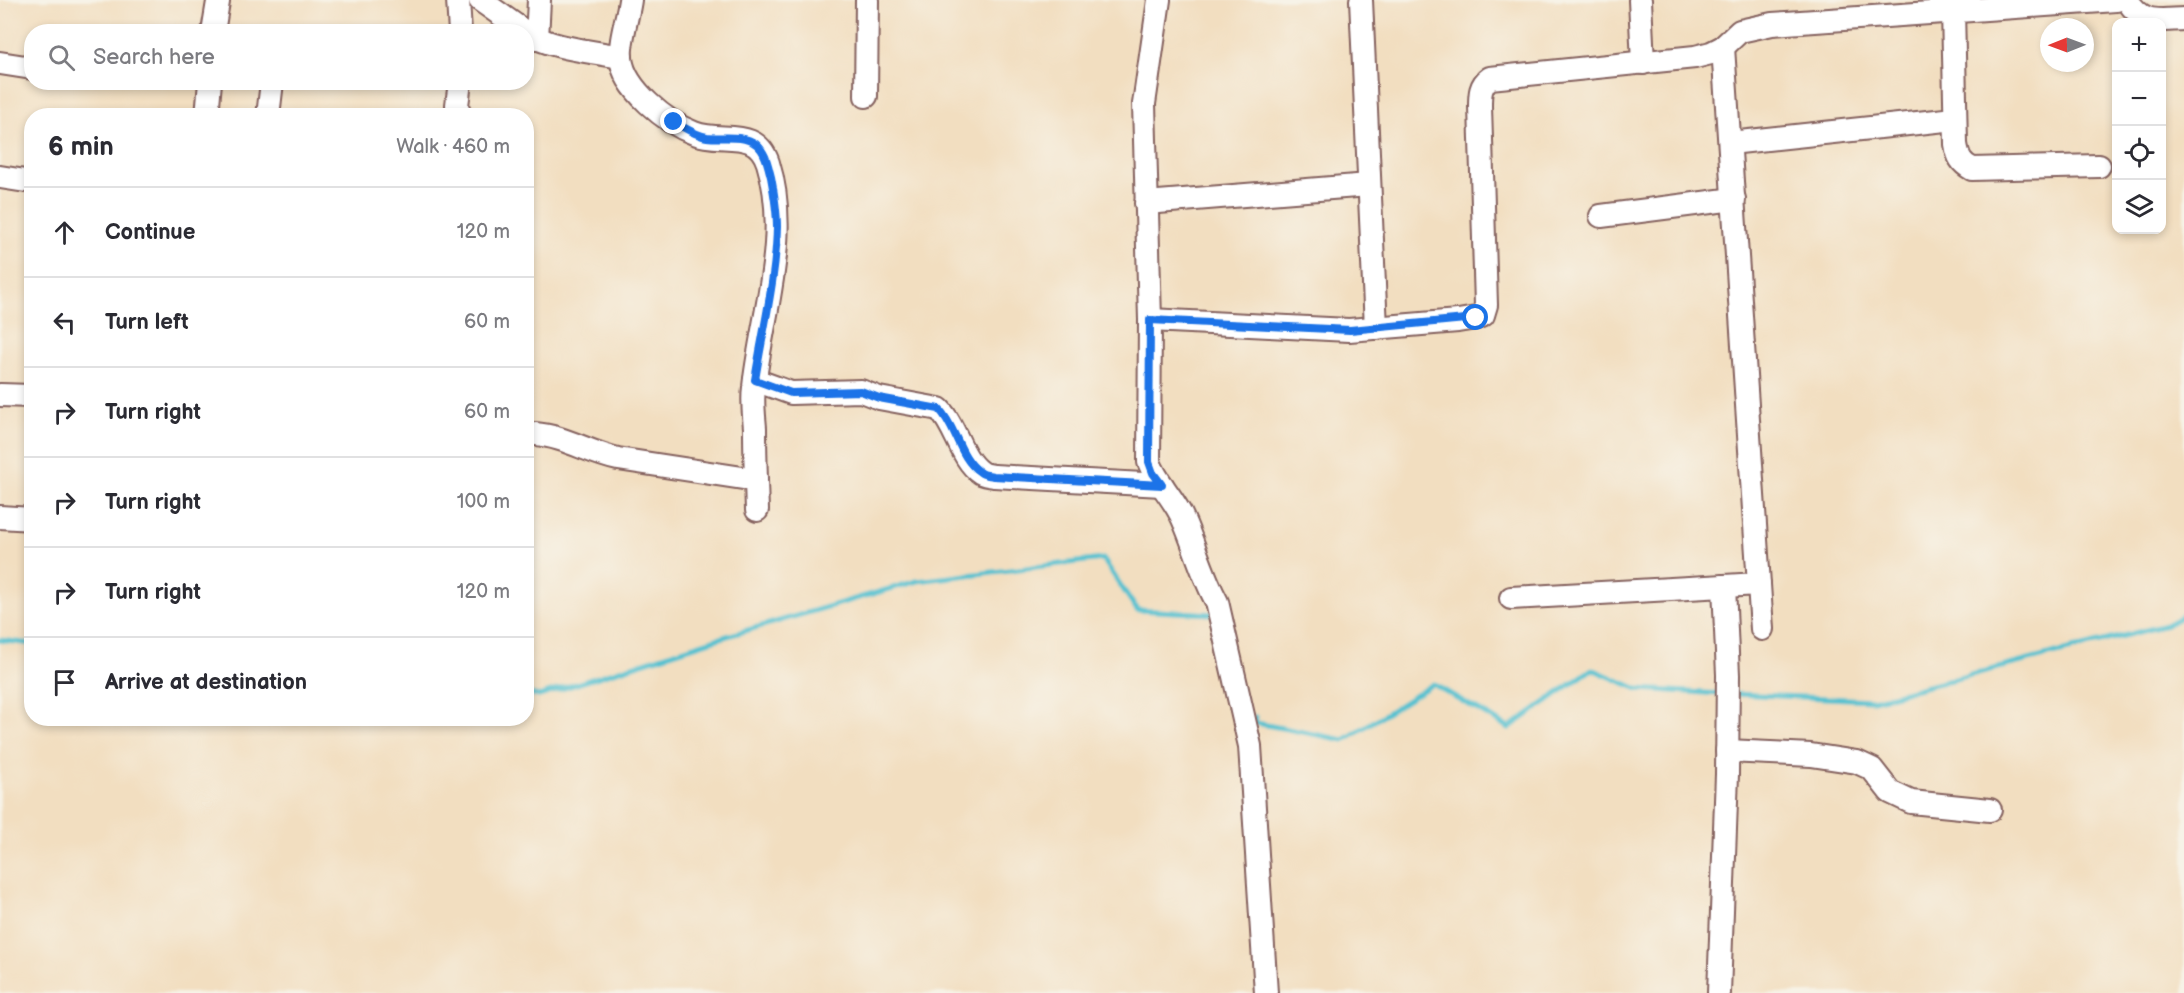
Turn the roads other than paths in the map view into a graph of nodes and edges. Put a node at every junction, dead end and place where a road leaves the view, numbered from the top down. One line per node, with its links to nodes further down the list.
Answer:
1 (458, 0): 16 (street)
2 (480, 0): 17 (street)
3 (539, 0): 18 (street)
4 (630, 0): 21 (street)
5 (867, 0): 28 (street)
6 (1159, 0): 39 (street)
7 (1360, 0): 37 (street)
8 (1640, 0): 23 (street)
9 (2116, 0): 13 (street)
10 (2127, 0): 14 (street)
11 (218, 2): 15 (street)
12 (1842, 9): 13 (street); 20 (street)
13 (1953, 10): 32 (street)
14 (2184, 19)
15 (214, 24)
16 (460, 24)
17 (515, 24)
18 (533, 24)
19 (534, 35): 21 (street)
20 (1723, 47): 23 (street); 33 (street)
21 (621, 57): 43 (street)
22 (0, 63): 24 (street)
23 (1642, 63): 42 (street)
24 (24, 67)
25 (209, 90): 29 (street)
26 (271, 90): 30 (street)
27 (459, 90): 31 (street)
28 (866, 96)
29 (208, 108)
30 (269, 108)
31 (458, 108)
32 (1955, 119): 33 (street); 34 (street)
33 (1730, 143): 38 (street)
34 (2099, 166)
35 (0, 177): 36 (street)
36 (24, 181)
37 (1369, 185): 39 (street); 42 (street)
38 (1734, 199): 40 (street); 52 (street)
39 (1146, 203): 41 (street)
40 (1601, 216)
41 (1150, 320): 42 (street); 48 (street)
42 (1376, 328)
43 (755, 380): 47 (street); 48 (street)
44 (0, 395): 45 (street)
45 (24, 396)
46 (535, 434): 47 (street)
47 (756, 480): 49 (street)
48 (1162, 485): 58 (street)
49 (757, 510)
50 (0, 518): 51 (street)
51 (24, 519)
52 (1759, 584): 53 (street); 55 (street)
53 (1724, 586): 54 (street); 56 (street)
54 (1511, 598)
55 (1762, 629)
56 (1727, 751): 57 (street); 59 (street)
57 (1990, 810)
58 (1266, 993)
59 (1719, 993)

